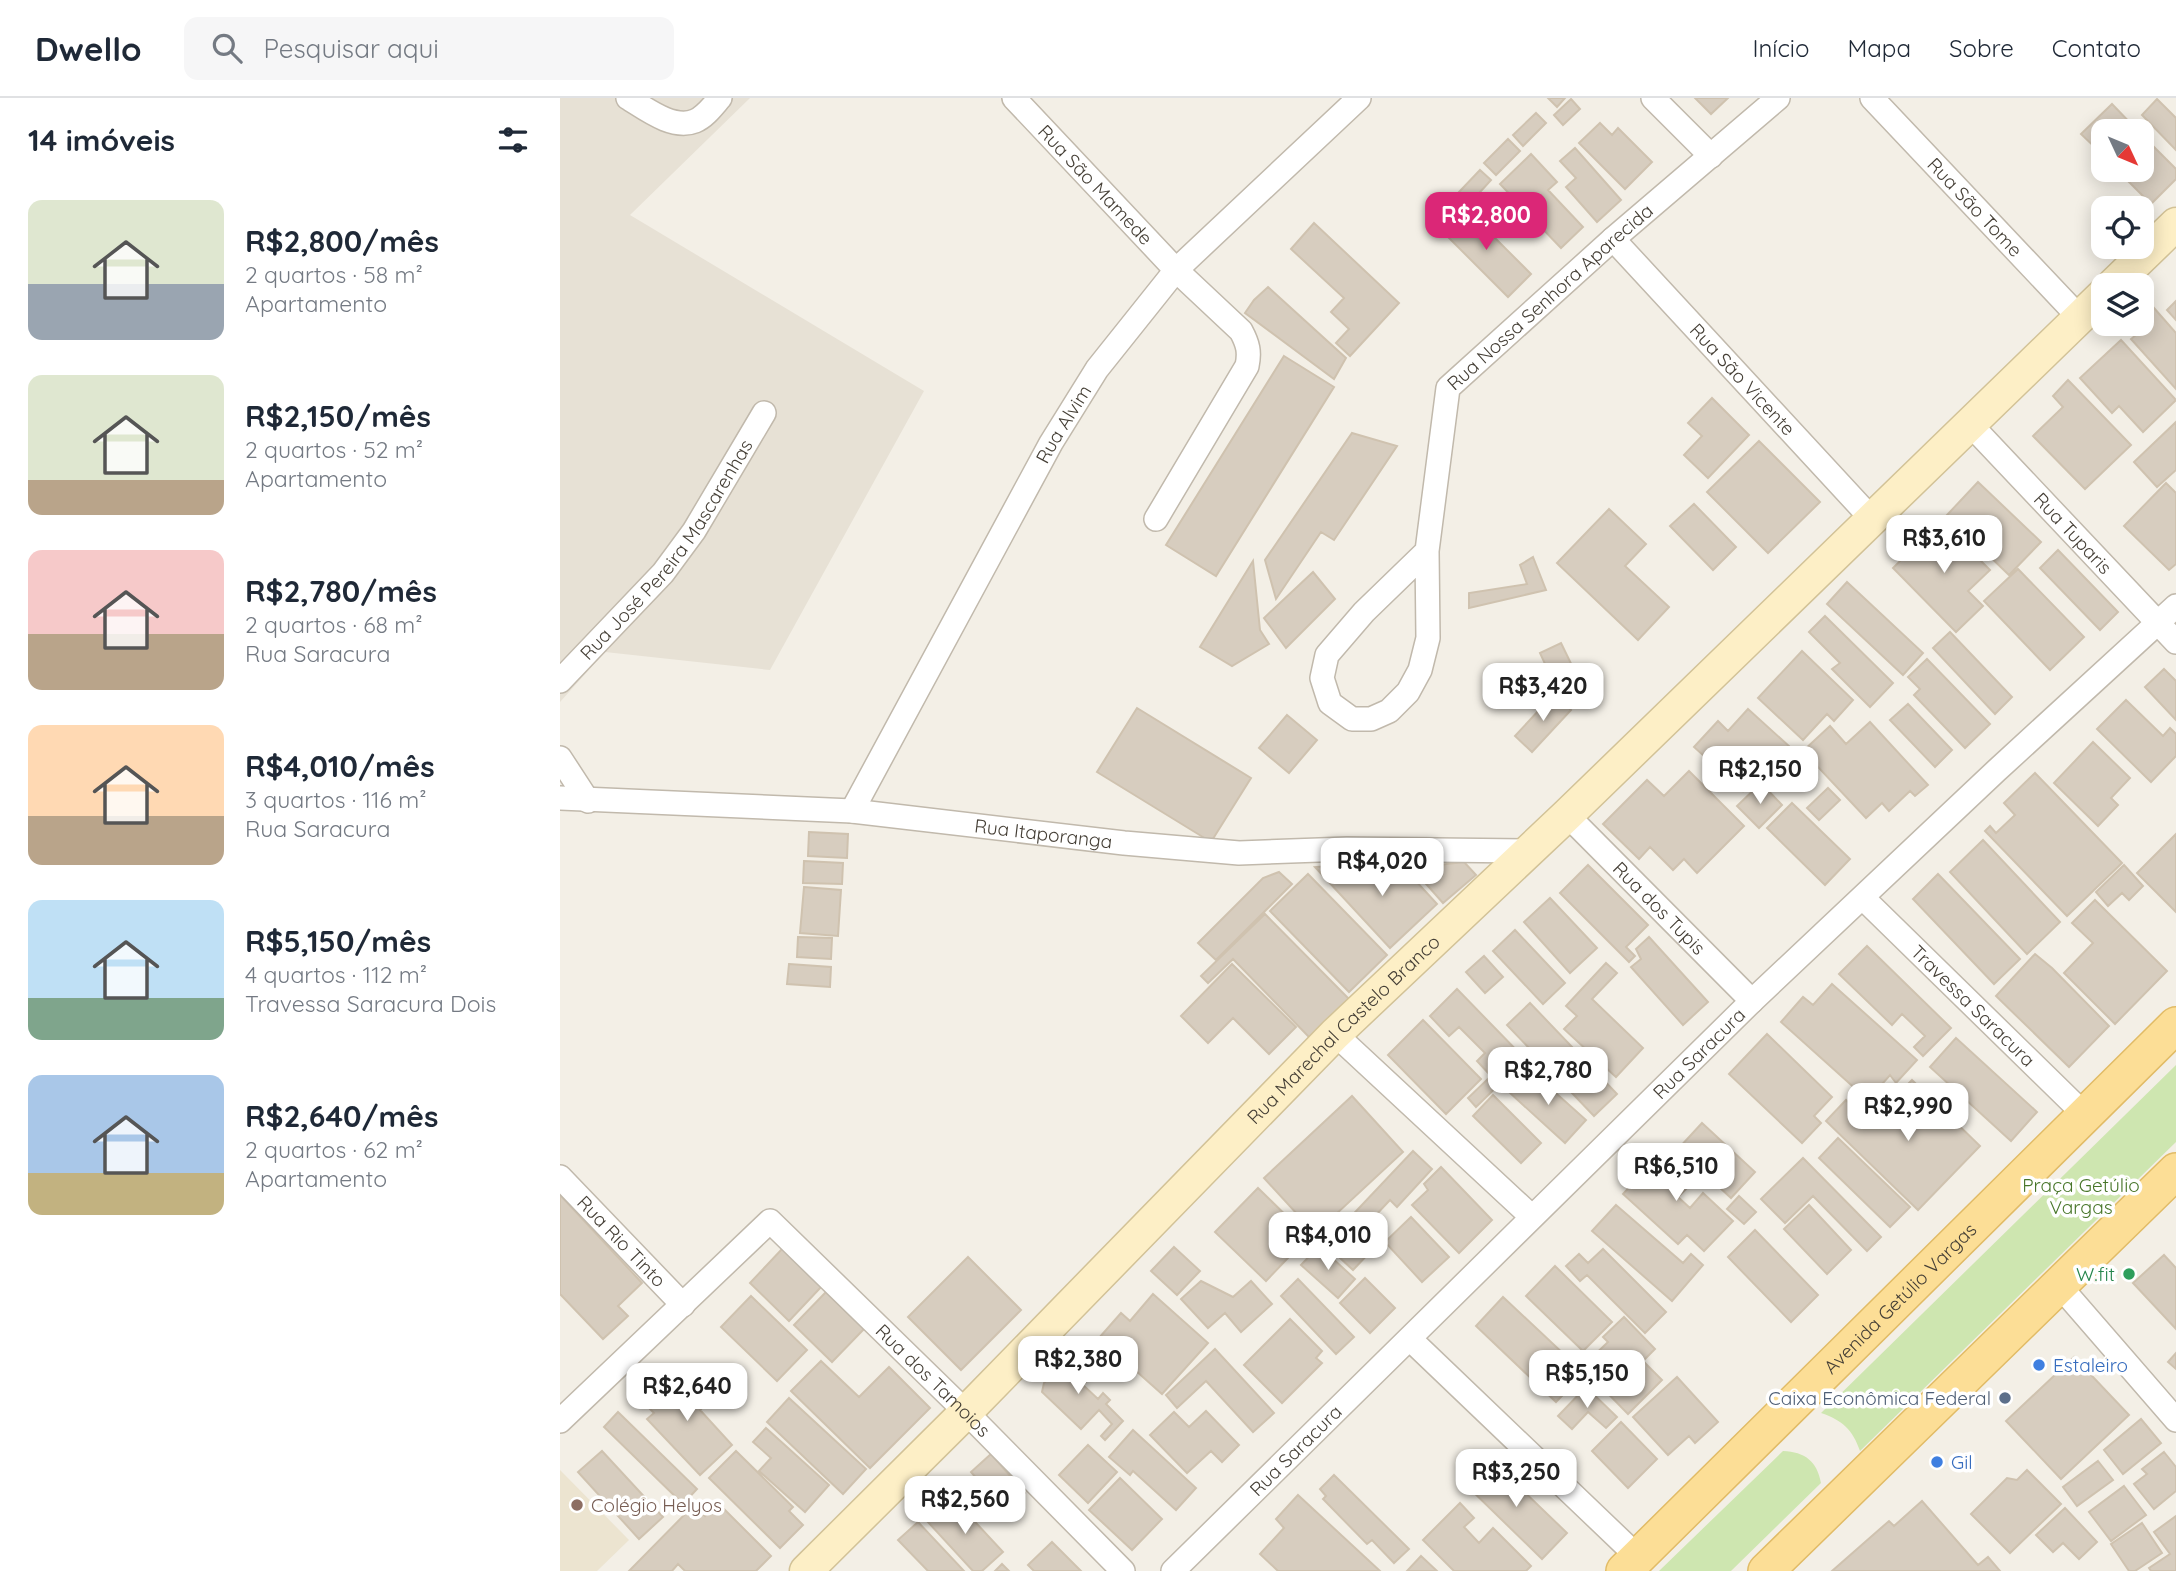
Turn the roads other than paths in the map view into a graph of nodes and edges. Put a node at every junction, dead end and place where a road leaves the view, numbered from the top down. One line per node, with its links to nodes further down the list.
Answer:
1 (628, 98): 2 (street)
2 (720, 98)
3 (1014, 98): 11 (street, Rua São Mamede)
4 (1359, 98): 11 (street, Rua Alvim)
5 (1653, 98): 8 (street)
6 (1778, 98): 8 (street, Rua Nossa Senhora Aparecida)
7 (1872, 98): 14 (street, Rua São Tome)
8 (1711, 156): 10 (street, Rua Nossa Senhora Aparecida)
9 (2176, 224): 12 (street)
10 (1613, 239): 17 (street, Rua São Vicente); 19 (street, Rua Nossa Senhora Aparecida)
11 (1176, 270): 18 (street, Rua São Mamede); 27 (street, Rua Alvim)
12 (2125, 273)
13 (2091, 306): 14 (street, Rua Marechal Castelo Branco)
14 (2079, 317): 16 (street, Rua Marechal Castelo Branco)
15 (764, 413): 23 (street, Rua José Pereira Mascarenhas)
16 (1969, 424): 17 (street, Rua Marechal Castelo Branco); 21 (street, Rua Tuparis)
17 (1871, 518): 28 (street, Rua Marechal Castelo Branco)
18 (1156, 519)
19 (1426, 551): 19 (street, Rua Nossa Senhora Aparecida)
20 (2176, 606): 21 (street, Rua Saracura)
21 (2157, 623): 22 (street, Rua Tuparis); 30 (street, Rua Saracura)
22 (2176, 642)
23 (560, 681)
24 (560, 758): 26 (street)
25 (560, 798): 26 (street, Rua Itaporanga)
26 (588, 800): 27 (street, Rua Itaporanga)
27 (852, 811): 29 (street, Rua Itaporanga)
28 (1567, 815): 29 (street, Rua Marechal Castelo Branco); 31 (street, Rua dos Tupis)
29 (1527, 851): 33 (street, Rua Marechal Castelo Branco)
30 (1863, 898): 31 (street, Rua Saracura); 34 (street, Travessa Saracura)
31 (1752, 1001): 37 (street, Rua Saracura)
32 (2176, 1025): 34 (main road, Avenida Getúlio Vargas)
33 (1335, 1034): 37 (street); 41 (street, Rua Marechal Castelo Branco)
34 (2084, 1114): 44 (main road, Avenida Getúlio Vargas)
35 (2176, 1171): 38 (main road)
36 (560, 1177): 39 (street, Rua Rio Tinto)
37 (1532, 1217): 40 (street, Rua Saracura)
38 (2058, 1284): 42 (street); 48 (main road)
39 (683, 1305): 41 (street, Rua dos Tamoios); 43 (street)
40 (1410, 1339): 44 (street); 47 (street, Rua Saracura)
41 (966, 1412): 45 (street, Rua Marechal Castelo Branco); 46 (street, Rua dos Tamoios)
42 (2176, 1420)
43 (560, 1421)
44 (1631, 1564)
45 (806, 1571)
46 (1122, 1571)
47 (1173, 1571)
48 (1766, 1571)

